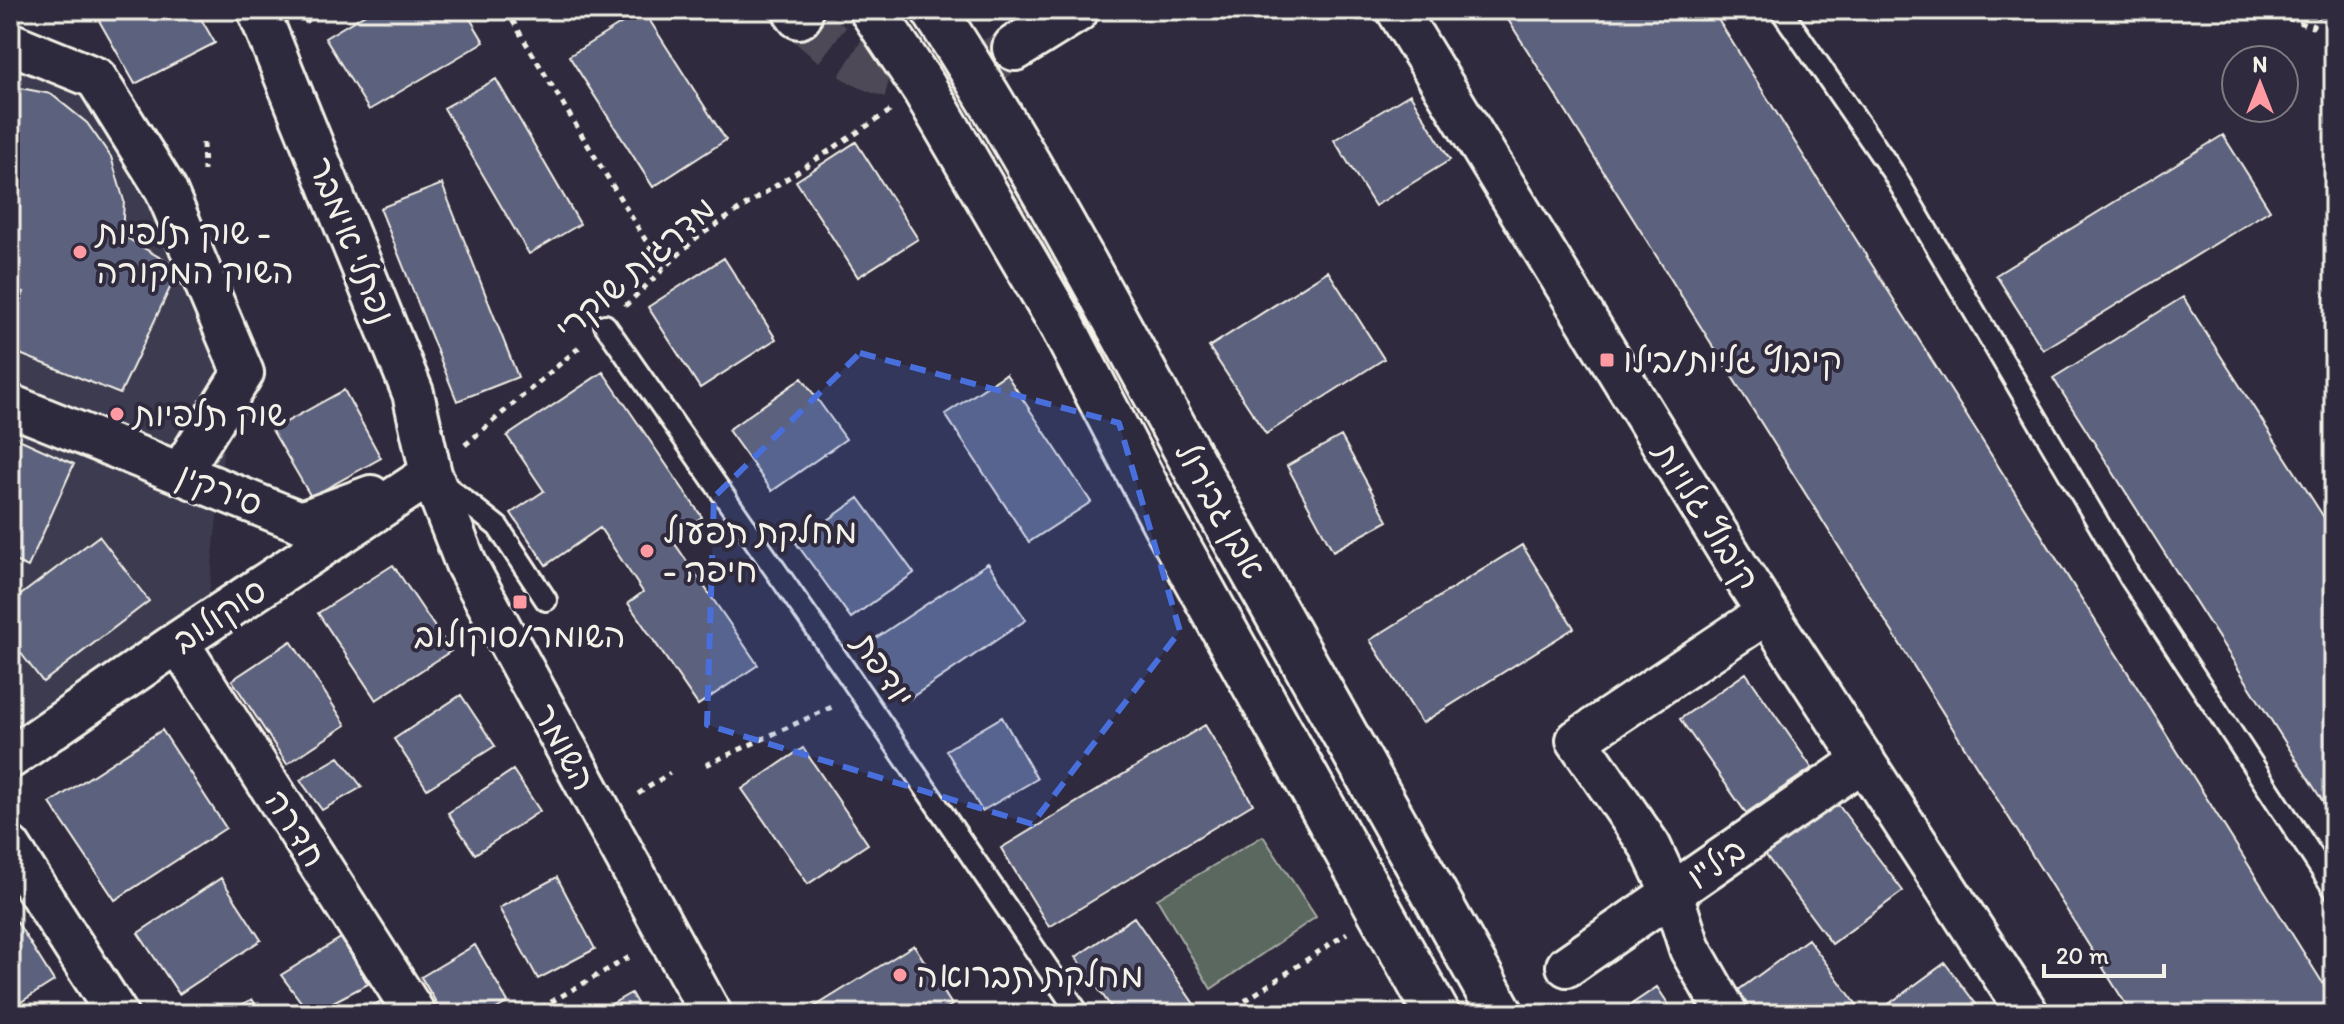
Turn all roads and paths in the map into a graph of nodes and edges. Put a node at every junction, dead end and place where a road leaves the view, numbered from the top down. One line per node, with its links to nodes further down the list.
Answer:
1 (258, 10): 17 (street, נפתלי אימבר)
2 (506, 10): 13 (path)
3 (872, 10): 12 (street, אבן גבירול)
4 (934, 10): 38 (street, אבן גבירול)
5 (1076, 10): 11 (street)
6 (1397, 10): 19 (street, קיבוץ גלויות)
7 (1781, 10): 26 (lane)
8 (2265, 10): 9 (path)
9 (2322, 10)
10 (10, 43): 16 (street)
11 (1015, 48)
12 (924, 88): 13 (path, מדרגות שוקרי); 28 (street, אבן גבירול)
13 (663, 269): 14 (path, מדרגות שוקרי)
14 (605, 325): 17 (path, מדרגות שוקרי); 21 (lane, יודפת)
15 (10, 405): 16 (street, סירקין)
16 (181, 472): 17 (street, סירקין)
17 (431, 474): 18 (lane); 20 (street, סוקולוב); 29 (street, השומר)
18 (546, 600)
19 (1767, 613): 23 (street, קיבוץ גלויות); 27 (street)
20 (178, 642): 22 (street, סוקולוב); 32 (street, חדרה)
21 (861, 693): 24 (path); 35 (lane, יודפת)
22 (10, 758)
23 (1864, 760): 27 (street, ביל"ו); 40 (street, קיבוץ גלויות)
24 (706, 765)
25 (10, 847): 31 (street)
26 (2334, 889)
27 (1672, 893): 30 (street, ביל"ו); 39 (street)
28 (1381, 910): 36 (path); 37 (street, אבן גבירול)
29 (668, 935): 33 (path); 34 (street, השומר)
30 (1567, 966)
31 (117, 1014)
32 (415, 1014)
33 (530, 1014)
34 (711, 1014)
35 (1079, 1014)
36 (1225, 1014)
37 (1437, 1014)
38 (1501, 1014)
39 (1727, 1014)
40 (2028, 1014)

